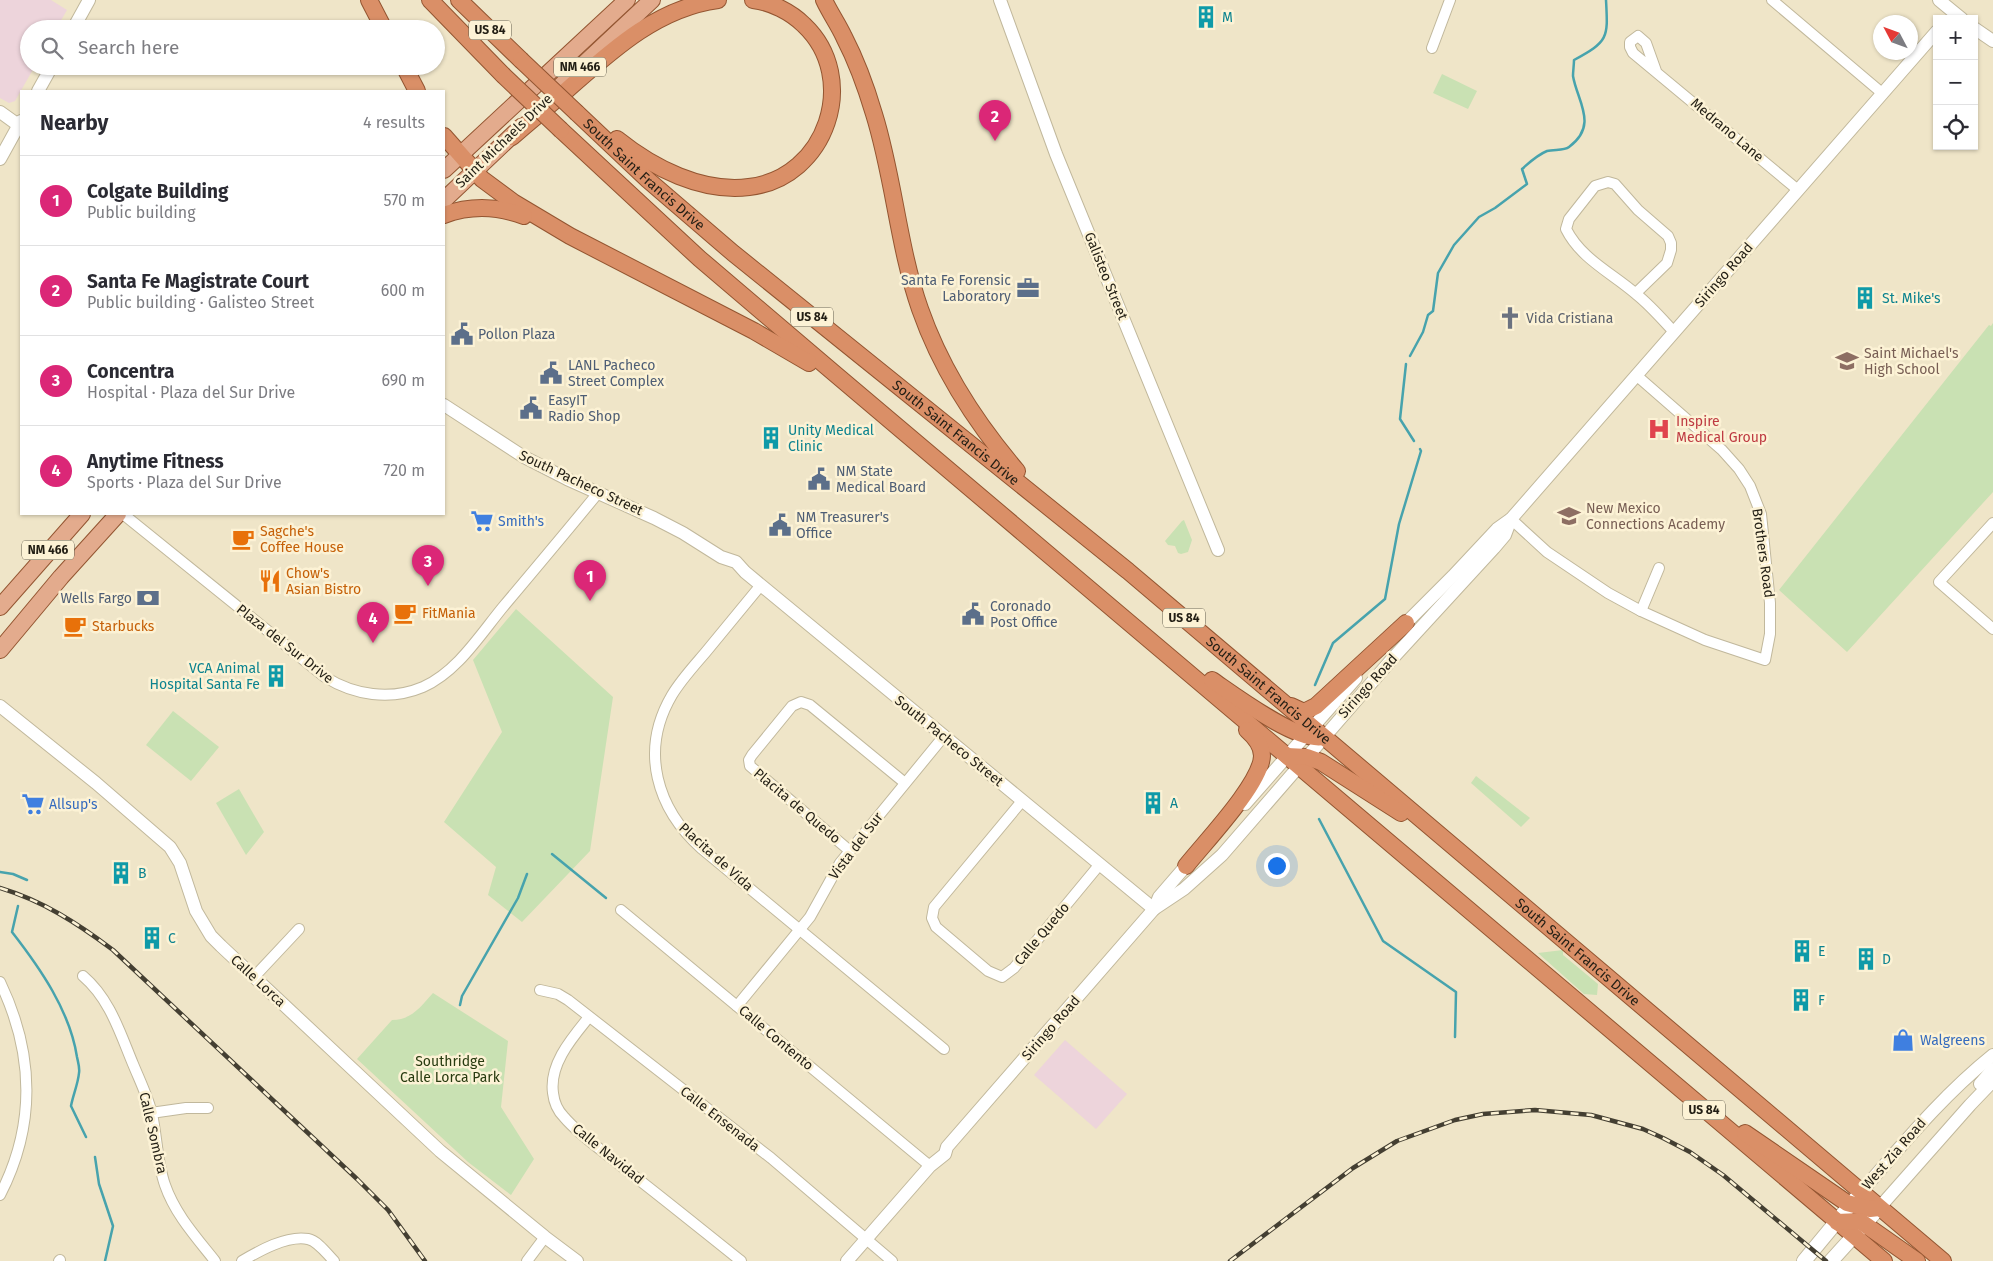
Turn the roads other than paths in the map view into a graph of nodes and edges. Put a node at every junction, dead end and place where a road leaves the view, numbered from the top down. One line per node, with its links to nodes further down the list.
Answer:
1 (89, 0): 15 (street)
2 (369, 0): 16 (highway)
3 (430, 0): 44 (highway, South Saint Francis Drive / US 84, bridge)
4 (459, 0): 28 (highway, South Saint Francis Drive / US 84, bridge)
5 (627, 0): 32 (main road, Saint Michaels Drive / NM 466)
6 (652, 0): 31 (main road, Saint Michaels Drive / NM 466)
7 (718, 0): 31 (highway)
8 (753, 0): 28 (highway)
9 (1000, 0): 52 (street, Galisteo Street)
10 (1450, 0): 20 (street)
11 (1772, 0): 26 (street)
12 (1939, 0): 14 (street)
13 (825, 4): 46 (highway)
14 (1952, 15)
15 (78, 20)
16 (379, 20)
17 (1978, 31): 19 (street)
18 (1933, 36): 26 (street, Siringo Road)
19 (1993, 41)
20 (1432, 48)
21 (1656, 71): 36 (street, Medrano Lane)
22 (47, 75): 24 (street)
23 (409, 75): 25 (highway)
24 (39, 90)
25 (416, 90)
26 (1882, 93): 36 (street, Siringo Road)
27 (0, 112): 29 (street)
28 (579, 112): 46 (highway, South Saint Francis Drive / US 84)
29 (20, 124): 33 (street)
30 (445, 137): 32 (highway)
31 (512, 137): 35 (main road, Saint Michaels Drive / NM 466)
32 (459, 156): 34 (main road, Saint Michaels Drive / NM 466); 35 (highway)
33 (0, 159)
34 (445, 169)
35 (474, 172): 37 (main road, Saint Michaels Drive / NM 466); 39 (highway)
36 (1798, 190): 41 (street, Siringo Road)
37 (445, 199)
38 (445, 215): 39 (highway)
39 (570, 236): 44 (highway)
40 (1636, 293): 40 (street); 41 (street)
41 (1674, 332): 42 (street, Siringo Road)
42 (1636, 376): 50 (street, Siringo Road); 56 (street, Brothers Road)
43 (445, 406): 45 (street, South Pacheco Street)
44 (882, 414): 59 (highway, South Saint Francis Drive / US 84)
45 (598, 493): 49 (street, Plaza del Sur Drive); 54 (street, South Pacheco Street)
46 (1054, 510): 62 (highway, South Saint Francis Drive / US 84)
47 (81, 515): 55 (main road, NM 466)
48 (117, 515): 60 (main road, NM 466)
49 (125, 515)
50 (1511, 519): 56 (street); 57 (street, Siringo Road); 64 (street, Siringo Road)
51 (1993, 523): 58 (street)
52 (1218, 550)
53 (1659, 568): 56 (street)
54 (761, 585): 65 (street, South Pacheco Street); 76 (street, Placita de Vida)
55 (0, 607)
56 (1641, 611)
57 (1406, 623): 62 (highway); 64 (street, Siringo Road)
58 (1993, 629)
59 (1138, 630): 61 (highway, South Saint Francis Drive / US 84); 64 (highway)
60 (0, 650)
61 (1198, 681): 66 (highway, South Saint Francis Drive / US 84); 72 (highway)
62 (1284, 703): 64 (highway, South Saint Francis Drive / US 84)
63 (0, 706): 78 (street, Calle Lorca)
64 (1313, 733): 66 (street, Siringo Road); 66 (street, Siringo Road); 69 (highway, South Saint Francis Drive / US 84)
65 (944, 736): 67 (street, Vista del Sur); 68 (street, South Pacheco Street)
66 (1298, 760): 69 (highway); 72 (street, Siringo Road); 73 (street, Siringo Road); 86 (highway, South Saint Francis Drive / US 84)
67 (905, 784): 70 (street, Vista del Sur); 70 (street, Placita de Quedo)
68 (1022, 801): 71 (street, South Pacheco Street); 71 (street, Calle Quedo)
69 (1447, 842): 92 (highway, South Saint Francis Drive / US 84)
70 (850, 851): 76 (street, Vista del Sur)
71 (1100, 864): 73 (street, South Pacheco Street)
72 (1186, 866): 73 (street, Siringo Road)
73 (1154, 909): 89 (street, Siringo Road)
74 (621, 910): 81 (street, Calle Contento)
75 (299, 929): 78 (street)
76 (800, 930): 81 (street, Vista del Sur); 83 (street, Placita de Vida)
77 (83, 976): 88 (street, Calle Sombra)
78 (254, 978): 96 (street, Calle Lorca)
79 (0, 982): 91 (street)
80 (540, 990): 82 (street, Calle Ensenada)
81 (737, 1006): 89 (street, Calle Contento)
82 (589, 1017): 97 (street, Calle Ensenada); 103 (street, Calle Navidad)
83 (944, 1049)
84 (1993, 1059): 90 (street); 92 (street, West Zia Road)
85 (1993, 1081): 90 (street, West Zia Road)
86 (1692, 1100): 92 (highway); 94 (highway, South Saint Francis Drive / US 84)
87 (208, 1108): 88 (street)
88 (151, 1113): 98 (street, Calle Sombra)
89 (930, 1166): 97 (street, Siringo Road)
90 (1903, 1182): 93 (street, West Zia Road)
91 (0, 1195)
92 (1856, 1198): 93 (highway); 94 (main road, West Zia Road)
93 (1879, 1208): 95 (main road, West Zia Road); 110 (highway)
94 (1837, 1222): 95 (highway, South Saint Francis Drive / US 84); 106 (main road, West Zia Road)
95 (1859, 1229): 107 (main road, West Zia Road); 108 (highway, South Saint Francis Drive / US 84); 109 (highway)
96 (545, 1237): 101 (street); 102 (street, Calle Lorca)
97 (866, 1239): 104 (street, Siringo Road); 105 (street, Calle Ensenada)
98 (214, 1261)
99 (242, 1261): 100 (street)
100 (334, 1261)
101 (527, 1261)
102 (577, 1261)
103 (741, 1261)
104 (847, 1261)
105 (892, 1261)
106 (1804, 1261)
107 (1831, 1261)
108 (1884, 1261)
109 (1917, 1261)
110 (1943, 1261)

